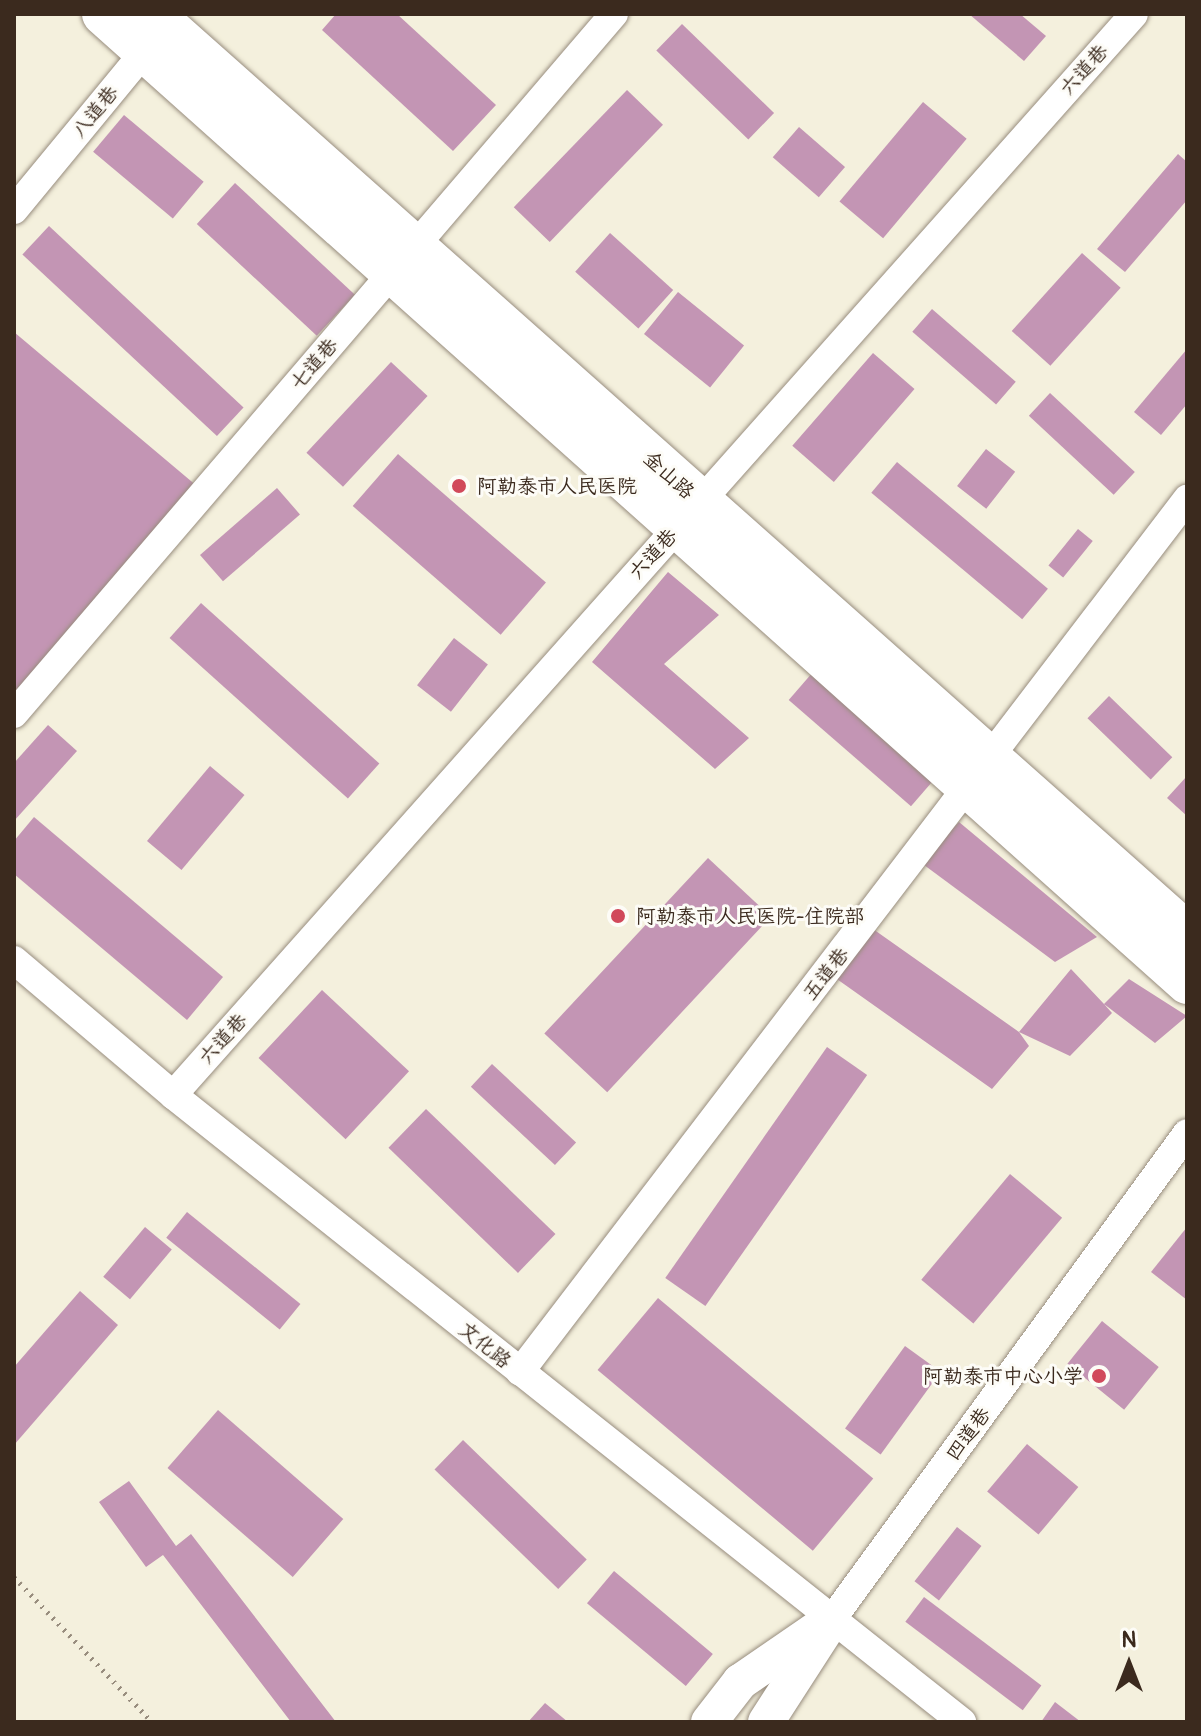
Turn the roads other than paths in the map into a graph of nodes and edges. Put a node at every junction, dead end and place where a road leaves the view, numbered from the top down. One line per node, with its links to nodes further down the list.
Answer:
1 (103, 14): 4 (highway, 金山路)
2 (614, 14): 6 (street, 七道巷)
3 (1134, 14): 8 (street, 六道巷)
4 (160, 26): 5 (street, 八道巷); 6 (highway, 金山路)
5 (14, 210)
6 (403, 260): 8 (highway, 金山路); 9 (street, 七道巷)
7 (1187, 499): 10 (street, 五道巷)
8 (688, 515): 10 (highway, 金山路); 14 (street, 六道巷)
9 (14, 714)
10 (980, 773): 11 (highway, 金山路); 13 (highway); 16 (street, 五道巷)
11 (1187, 933)
12 (14, 960): 14 (street, 文化路)
13 (1187, 983)
14 (173, 1095): 16 (street, 文化路)
15 (1187, 1133): 17 (street, 四道巷)
16 (520, 1372): 17 (street, 文化路)
17 (833, 1618): 18 (main road); 19 (main road); 20 (street, 文化路)
18 (709, 1722)
19 (766, 1722)
20 (962, 1722)

